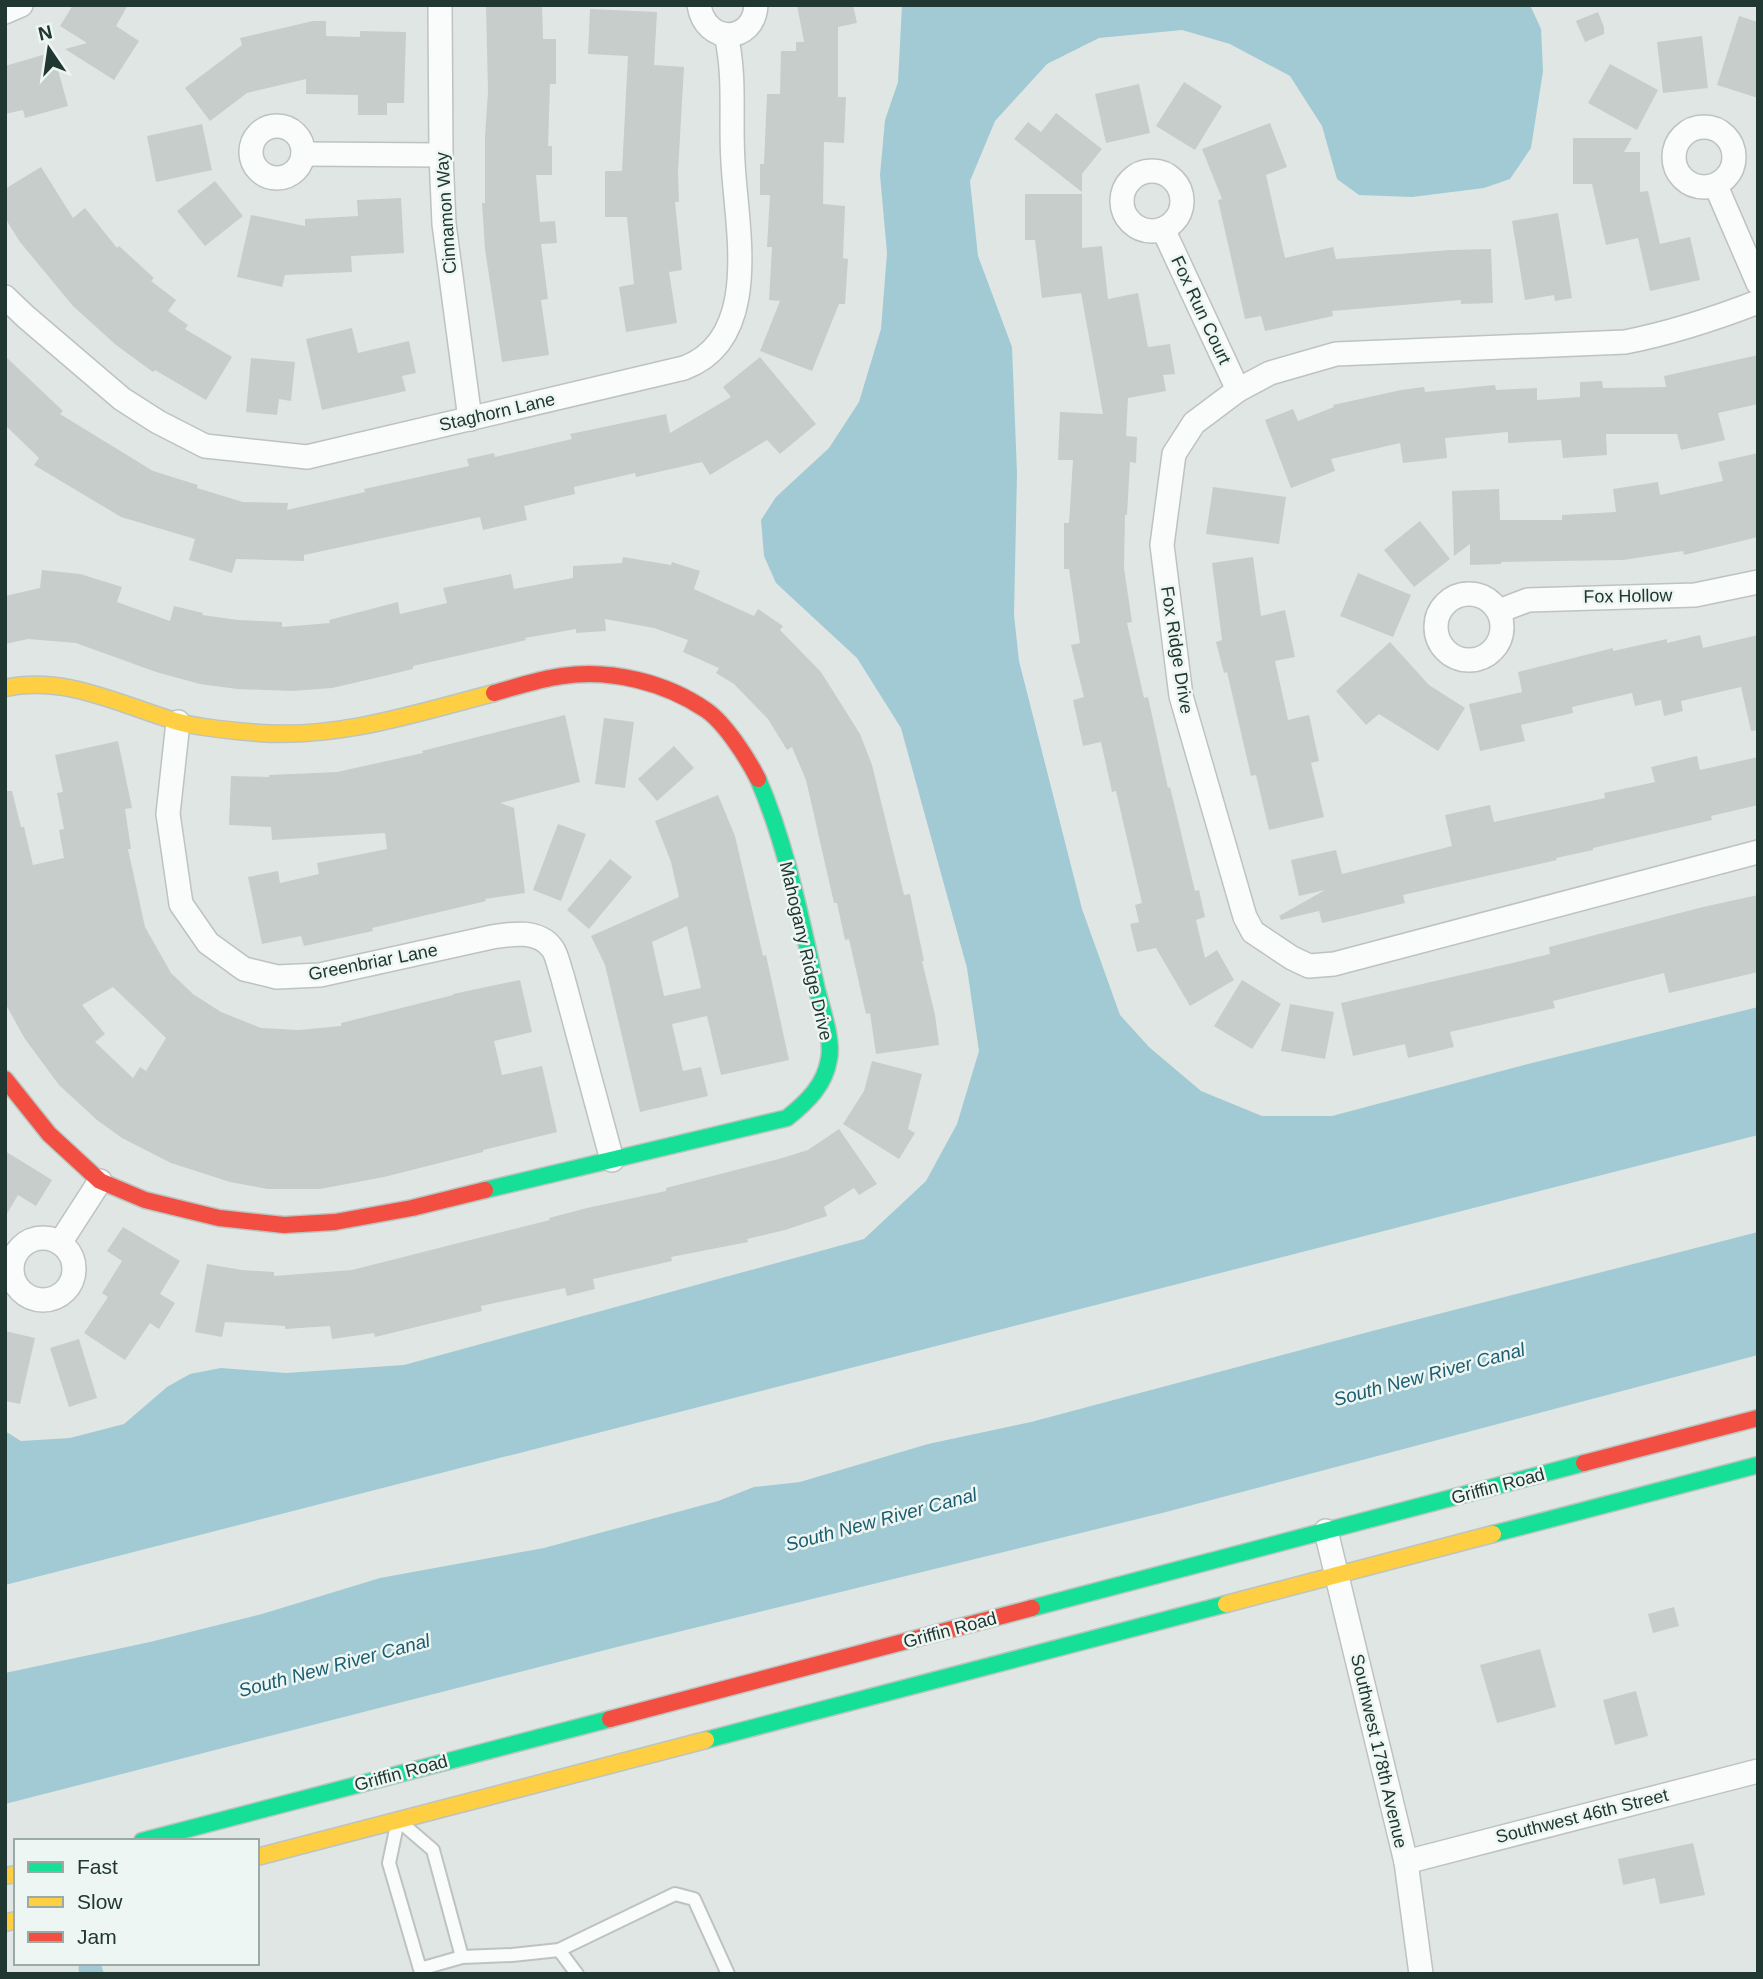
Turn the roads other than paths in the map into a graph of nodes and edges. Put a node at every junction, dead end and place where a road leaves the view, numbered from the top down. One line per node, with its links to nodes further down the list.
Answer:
1 (21, 5): 5 (street)
2 (440, 5): 8 (street, Cinnamon Way)
3 (699, 5): 6 (street)
4 (756, 5): 6 (street)
5 (5, 12)
6 (726, 35): 15 (street, Staghorn Lane)
7 (303, 154): 8 (street)
8 (441, 155): 15 (street, Cinnamon Way)
9 (1716, 186): 11 (street)
10 (1163, 229): 14 (street, Fox Run Court)
11 (1758, 283)
12 (5, 297): 15 (street, Staghorn Lane)
13 (1758, 302): 14 (street, Fox Ridge Drive)
14 (1238, 390): 20 (street, Fox Ridge Drive)
15 (470, 419)
16 (1758, 582): 17 (street, Fox Hollow)
17 (1499, 611)
18 (5, 688): 19 (main road, Mahogany Ridge Drive)
19 (178, 722): 22 (street, Greenbriar Lane); 22 (main road, Mahogany Ridge Drive)
20 (1758, 852)
21 (5, 1079): 23 (main road, Mahogany Ridge Drive)
22 (612, 1160): 23 (main road, Mahogany Ridge Drive)
23 (100, 1181): 24 (street)
24 (60, 1243)
25 (1758, 1418): 27 (main road, Griffin Road)
26 (1758, 1465): 28 (main road)
27 (1326, 1531): 28 (street, Southwest 178th Avenue); 31 (main road, Griffin Road)
28 (1337, 1575): 30 (main road); 33 (street, Southwest 178th Avenue)
29 (1758, 1771): 33 (street, Southwest 46th Street)
30 (397, 1815): 32 (main road); 35 (lane); 35 (lane)
31 (150, 1839)
32 (259, 1856)
33 (1406, 1862): 38 (street, Southwest 178th Avenue)
34 (559, 1950): 35 (lane); 36 (lane); 37 (lane)
35 (462, 1958)
36 (577, 1974)
37 (728, 1974)
38 (1421, 1974)

